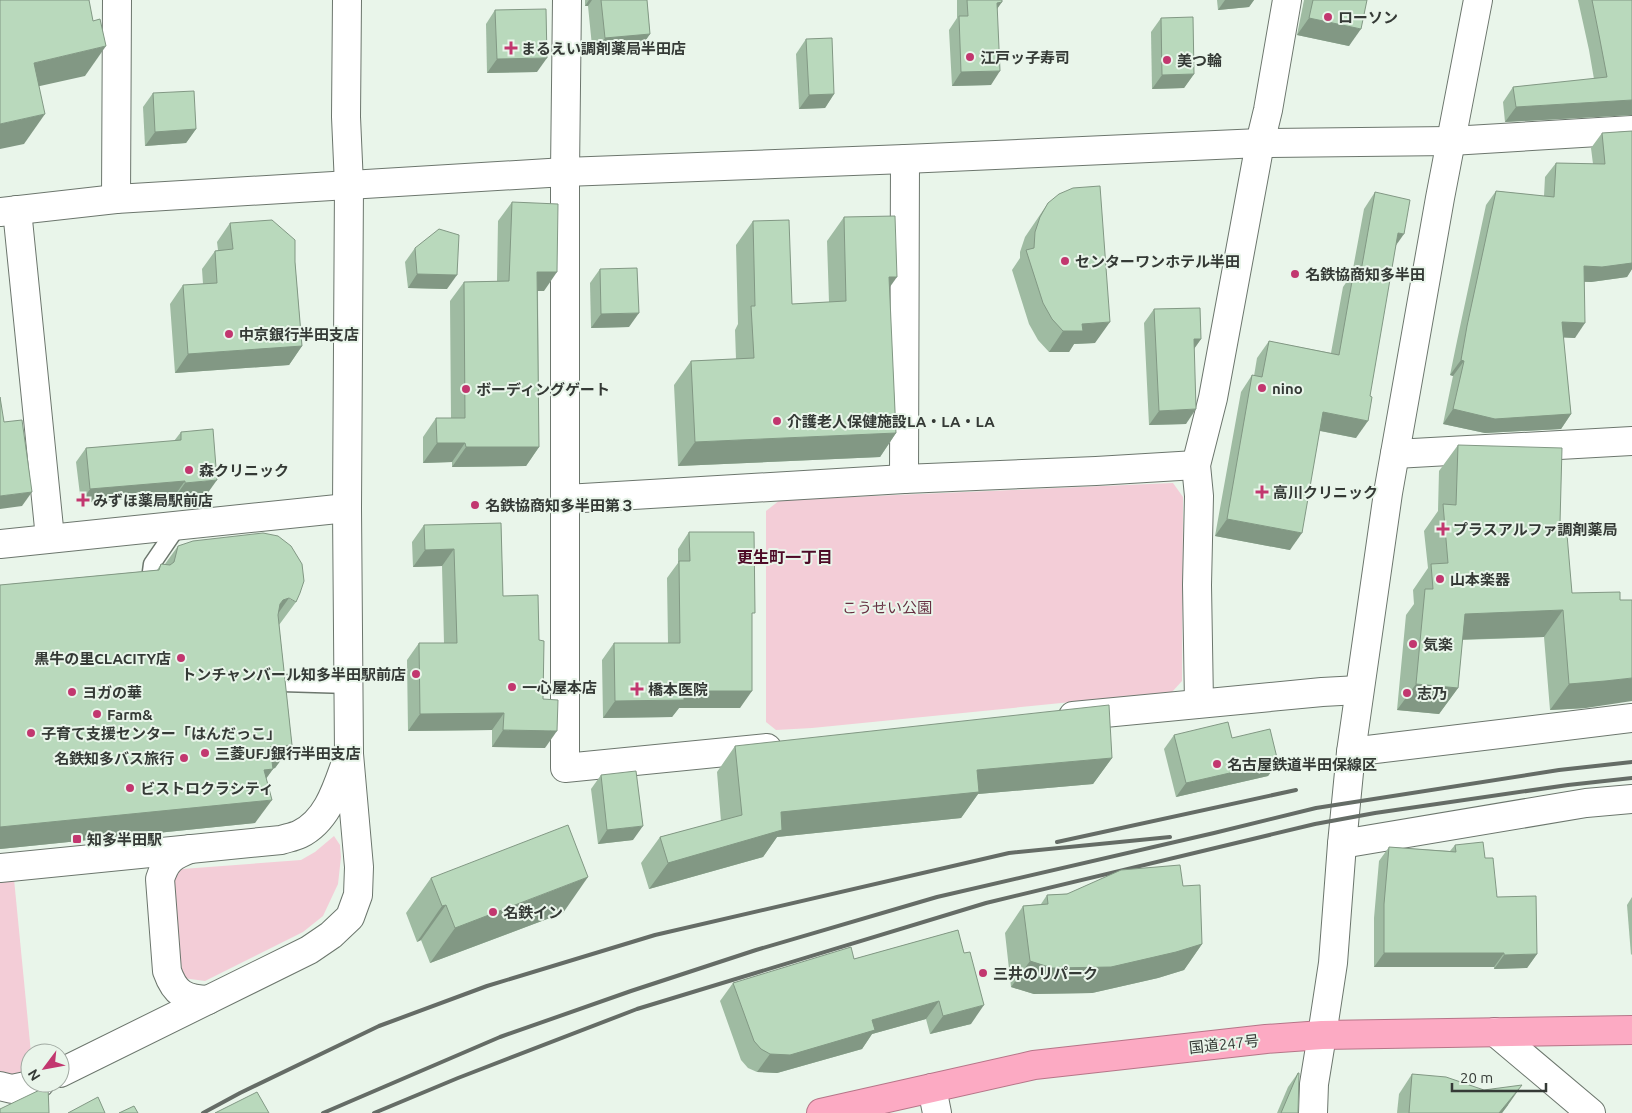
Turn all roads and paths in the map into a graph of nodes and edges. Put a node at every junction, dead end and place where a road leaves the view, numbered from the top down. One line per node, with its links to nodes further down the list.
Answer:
1 (116, 0): 12 (street)
2 (347, 0): 11 (street)
3 (567, 0): 10 (street)
4 (1287, 0): 8 (street)
5 (1478, 0): 7 (street)
6 (1632, 130): 7 (street)
7 (1451, 141): 8 (street); 15 (street)
8 (1260, 143): 9 (street); 16 (street)
9 (905, 159): 10 (street); 17 (street)
10 (565, 172): 11 (street); 18 (street)
11 (349, 185): 12 (street); 19 (street)
12 (116, 199): 13 (street)
13 (8, 211): 21 (street)
14 (1632, 441): 15 (street)
15 (1395, 454): 26 (street)
16 (1196, 464): 17 (street); 27 (street)
17 (904, 479): 18 (street)
18 (566, 499): 30 (street)
19 (347, 508): 20 (street); 25 (street)
20 (178, 526): 21 (street); 23 (lane)
21 (50, 538): 22 (street)
22 (0, 544)
23 (150, 579)
24 (273, 656): 25 (lane)
25 (348, 685): 32 (street)
26 (1359, 690): 27 (street); 31 (street)
27 (1199, 703): 29 (street)
28 (1632, 718): 31 (street)
29 (1045, 719)
30 (795, 744)
31 (1351, 752): 34 (street)
32 (349, 754): 35 (street); 37 (street)
33 (1632, 799): 34 (street)
34 (1342, 844): 40 (street)
35 (190, 849): 36 (street); 37 (street)
36 (0, 868)
37 (208, 1000): 41 (street)
38 (1632, 1030): 39 (highway, 国道247号)
39 (1495, 1032): 40 (highway, 国道247号); 47 (street)
40 (1322, 1035): 44 (highway, 国道247号); 46 (street)
41 (70, 1068)
42 (0, 1086): 43 (street)
43 (20, 1087)
44 (934, 1101): 45 (highway, 国道247号)
45 (821, 1113)
46 (1313, 1113)
47 (1591, 1113)

